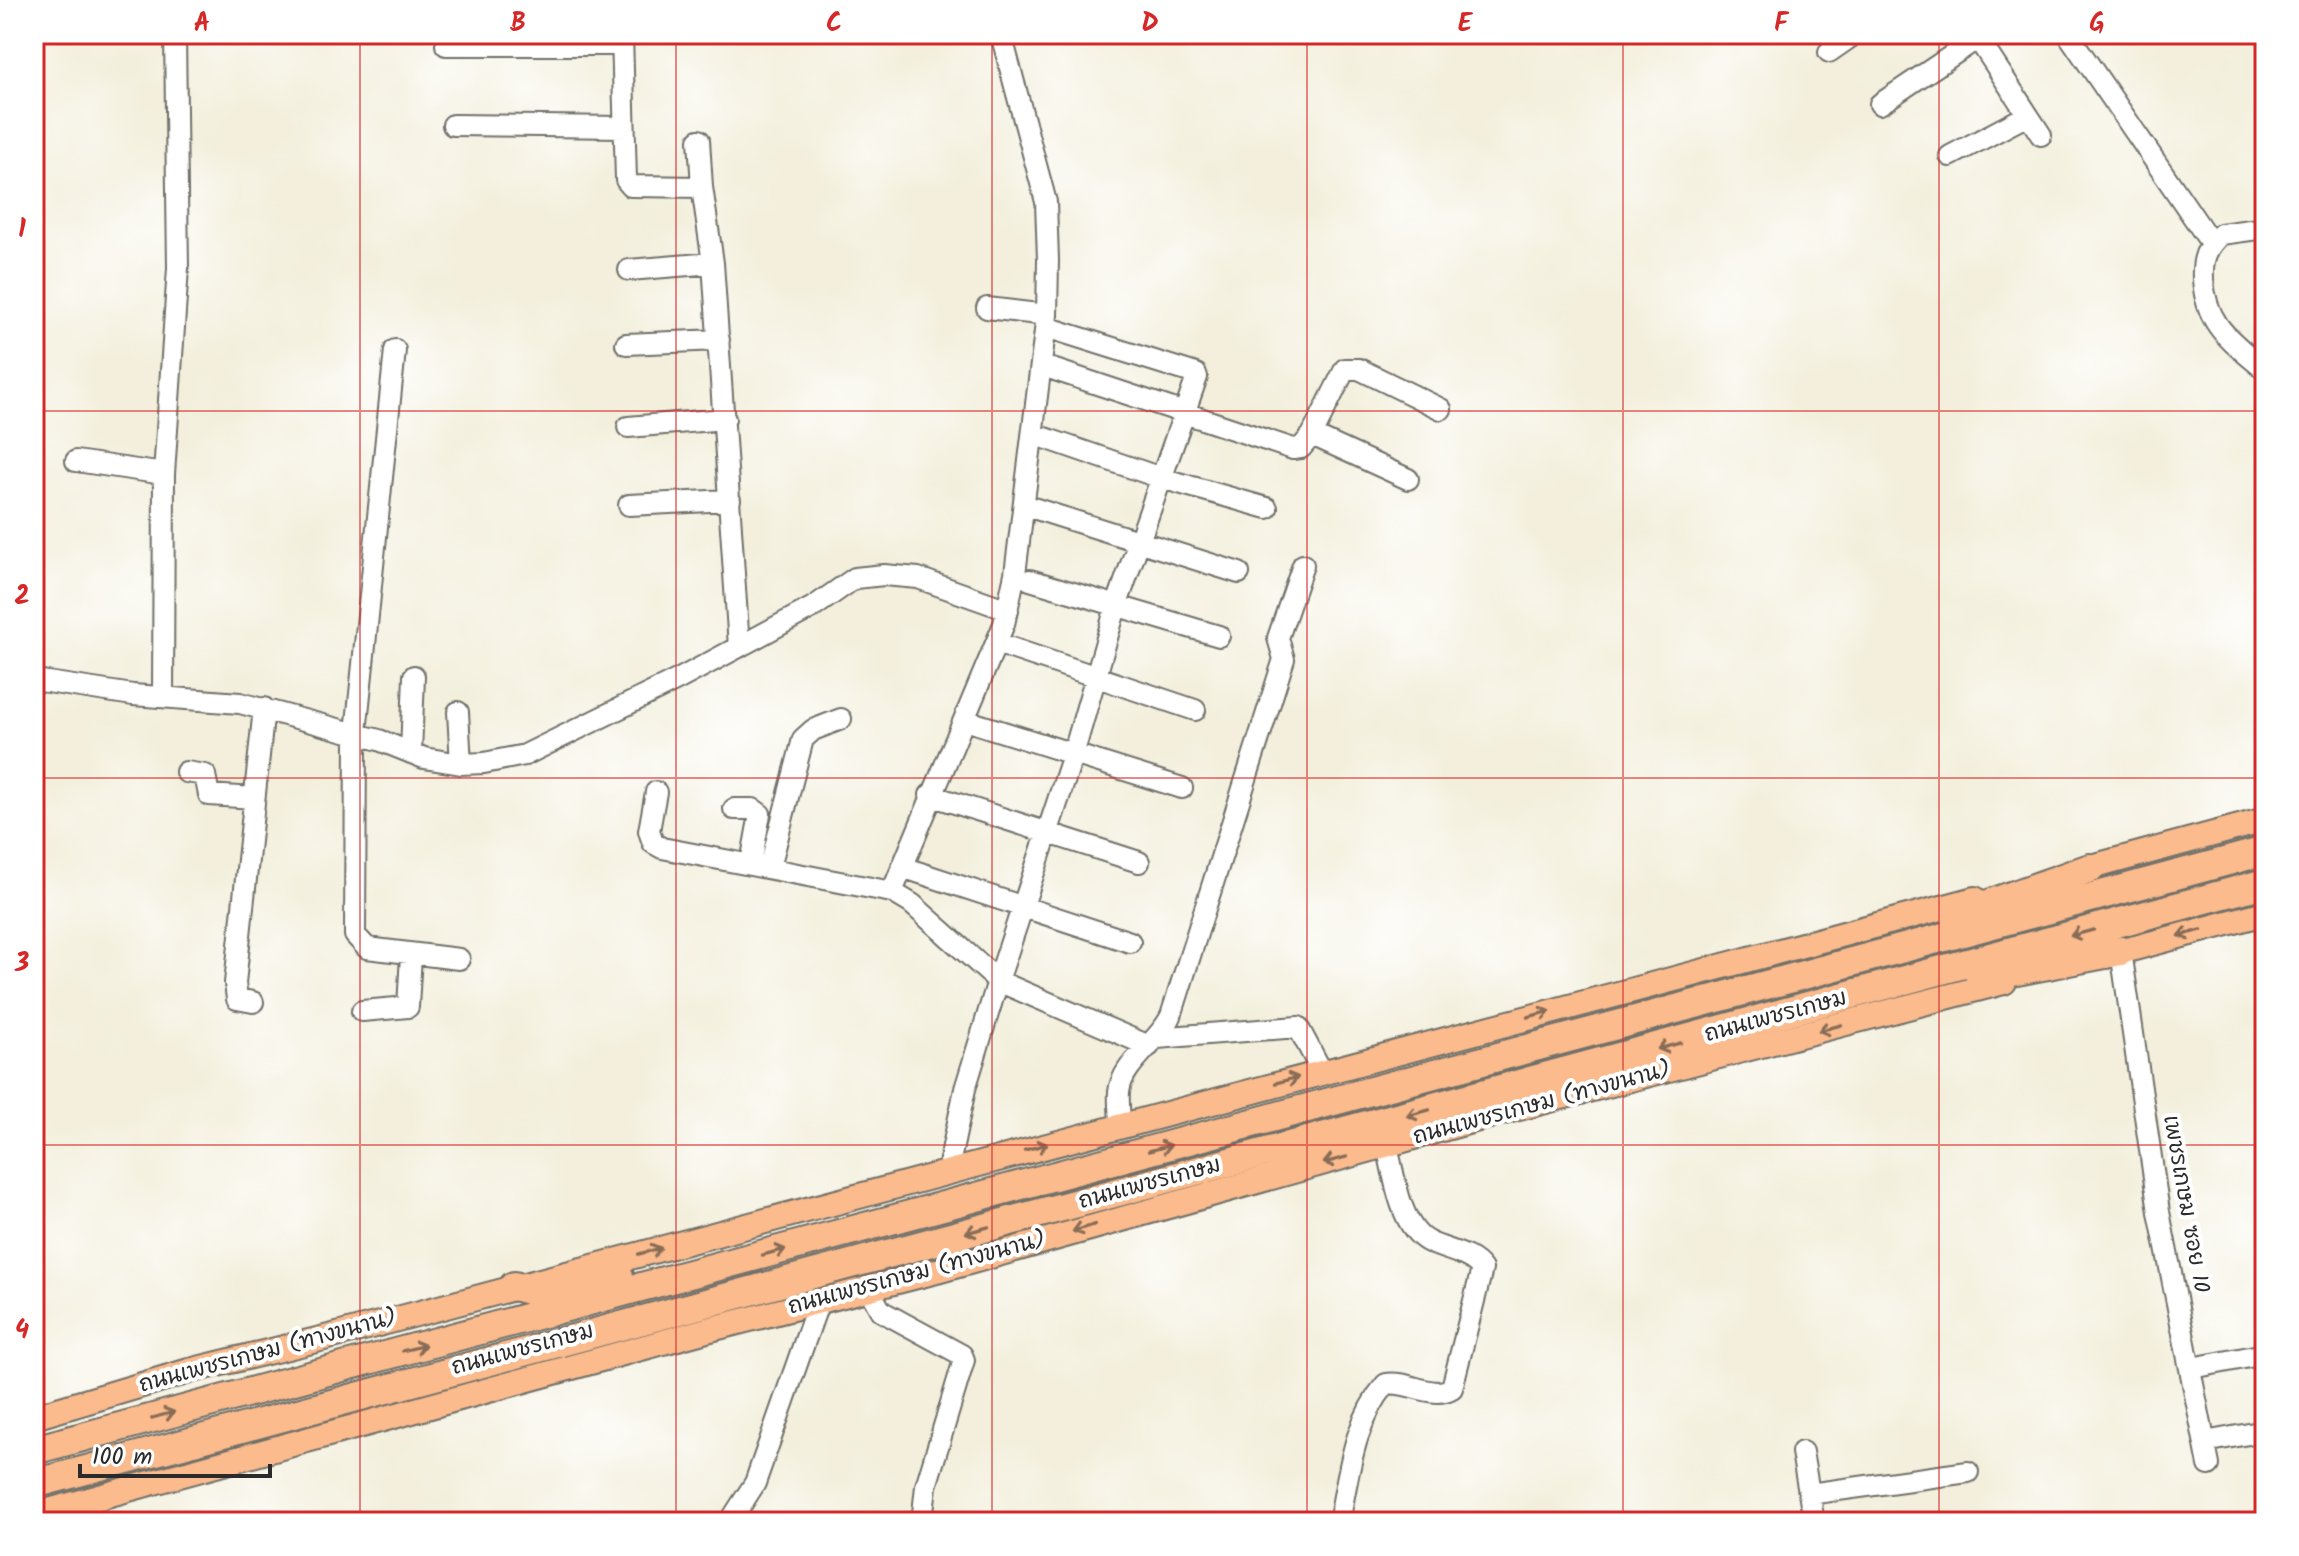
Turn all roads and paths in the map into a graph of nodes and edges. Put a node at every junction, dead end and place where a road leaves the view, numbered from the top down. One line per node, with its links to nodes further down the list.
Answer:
1 (175, 34): 35 (street)
2 (1001, 34): 22 (street)
3 (1855, 34): 8 (street)
4 (2068, 34): 18 (street)
5 (1976, 36): 9 (street); 10 (street)
6 (622, 39): 7 (street); 12 (street)
7 (446, 45)
8 (1829, 52)
9 (1880, 104)
10 (2028, 115): 13 (street); 15 (street)
11 (453, 125): 12 (street)
12 (624, 127): 16 (street)
13 (2041, 135)
14 (699, 140): 16 (street)
15 (1950, 156)
16 (702, 187): 19 (street)
17 (2265, 228): 18 (street)
18 (2211, 243): 27 (street)
19 (713, 263): 20 (street); 23 (street)
20 (629, 270)
21 (987, 308): 22 (street)
22 (1046, 321): 29 (street); 47 (street)
23 (719, 340): 24 (street); 30 (street)
24 (626, 344)
25 (395, 350): 60 (street)
26 (1052, 369): 29 (street)
27 (2265, 370)
28 (1441, 409): 32 (street)
29 (1182, 412): 32 (street); 36 (street)
30 (725, 419): 31 (street); 38 (street)
31 (628, 427)
32 (1312, 435): 37 (street)
33 (1045, 438): 36 (street)
34 (76, 461): 35 (street)
35 (164, 474): 54 (street)
36 (1161, 478): 41 (street); 42 (street)
37 (1408, 479)
38 (730, 500): 39 (street); 49 (street)
39 (629, 505)
40 (1030, 507): 42 (street)
41 (1267, 508)
42 (1142, 543): 44 (street); 46 (street)
43 (1303, 565): 90 (street)
44 (1239, 573)
45 (1030, 580): 46 (street)
46 (1116, 607): 48 (street); 52 (street)
47 (1008, 610): 49 (street); 59 (street)
48 (1219, 636)
49 (739, 647): 63 (street)
50 (1008, 647): 52 (street)
51 (414, 676): 61 (street)
52 (1096, 678): 56 (street); 62 (street)
53 (34, 680): 54 (street)
54 (163, 697): 55 (street)
55 (264, 708): 60 (street); 68 (street)
56 (1195, 710)
57 (458, 712): 63 (street)
58 (841, 719): 74 (street)
59 (965, 720): 62 (street); 67 (street)
60 (356, 733): 61 (street); 83 (street)
61 (411, 753): 63 (street)
62 (1073, 755): 65 (street); 71 (street)
63 (461, 764)
64 (186, 772): 68 (street)
65 (1182, 788)
66 (656, 792): 74 (street)
67 (930, 795): 71 (street); 75 (street)
68 (254, 798): 87 (street)
69 (734, 809): 74 (street)
70 (2265, 820): 76 (main road, ถนนเพชรเกษม (ทางขนาน))
71 (1045, 832): 73 (street); 79 (street)
72 (2265, 851): 86 (highway, ถนนเพชรเกษม)
73 (1139, 862)
74 (760, 865): 78 (street)
75 (902, 867): 78 (street); 79 (street)
76 (2090, 868): 86 (highway); 91 (main road, ถนนเพชรเกษม (ทางขนาน), one-way to 76)
77 (2265, 883): 89 (highway, ถนนเพชรเกษม, one-way to 89)
78 (892, 892): 85 (street)
79 (1023, 907): 81 (street); 85 (street)
80 (2265, 913): 82 (main road, ถนนเพชรเกษม (ทางขนาน), one-way to 82)
81 (1130, 942)
82 (2121, 951): 89 (highway); 93 (main road, ถนนเพชรเกษม (ทางขนาน), one-way to 93); 100 (street, เพชรเกษม ซอย 10)
83 (411, 955): 84 (street); 88 (street)
84 (459, 959)
85 (998, 981): 90 (street); 94 (street)
86 (1766, 983): 95 (highway, ถนนเพชรเกษม, one-way to 86)
87 (253, 1002)
88 (362, 1011)
89 (1776, 1017): 108 (highway, ถนนเพชรเกษม, one-way to 108)
90 (1153, 1042): 91 (street); 92 (street)
91 (1321, 1070): 92 (main road, ถนนเพชรเกษม (ทางขนาน), one-way to 91)
92 (1120, 1125): 94 (main road, ถนนเพชรเกษม (ทางขนาน), one-way to 92)
93 (1387, 1146): 97 (main road, ถนนเพชรเกษม (ทางขนาน), one-way to 97); 113 (street)
94 (948, 1170): 96 (main road, ถนนเพชรเกษม (ทางขนาน), one-way to 94)
95 (730, 1264): 96 (highway); 104 (highway, ถนนเพชรเกษม, one-way to 95)
96 (514, 1286): 101 (main road, ถนนเพชรเกษม (ทางขนาน))
97 (868, 1288): 98 (main road, ถนนเพชรเกษม (ทางขนาน)); 112 (street)
98 (819, 1301): 110 (main road, ถนนเพชรเกษม (ทางขนาน)); 111 (street)
99 (2265, 1354): 100 (street)
100 (2192, 1368): 103 (street, เพชรเกษม ซอย 10)
101 (34, 1417)
102 (2265, 1431): 103 (street)
103 (2205, 1442): 106 (street, เพชรเกษม ซอย 10)
104 (34, 1450)
105 (1802, 1452): 109 (street)
106 (2209, 1465)
107 (1968, 1472): 109 (street)
108 (34, 1484)
109 (1809, 1494): 114 (street)
110 (34, 1515)
111 (730, 1522)
112 (922, 1522)
113 (1339, 1522)
114 (1814, 1522)

